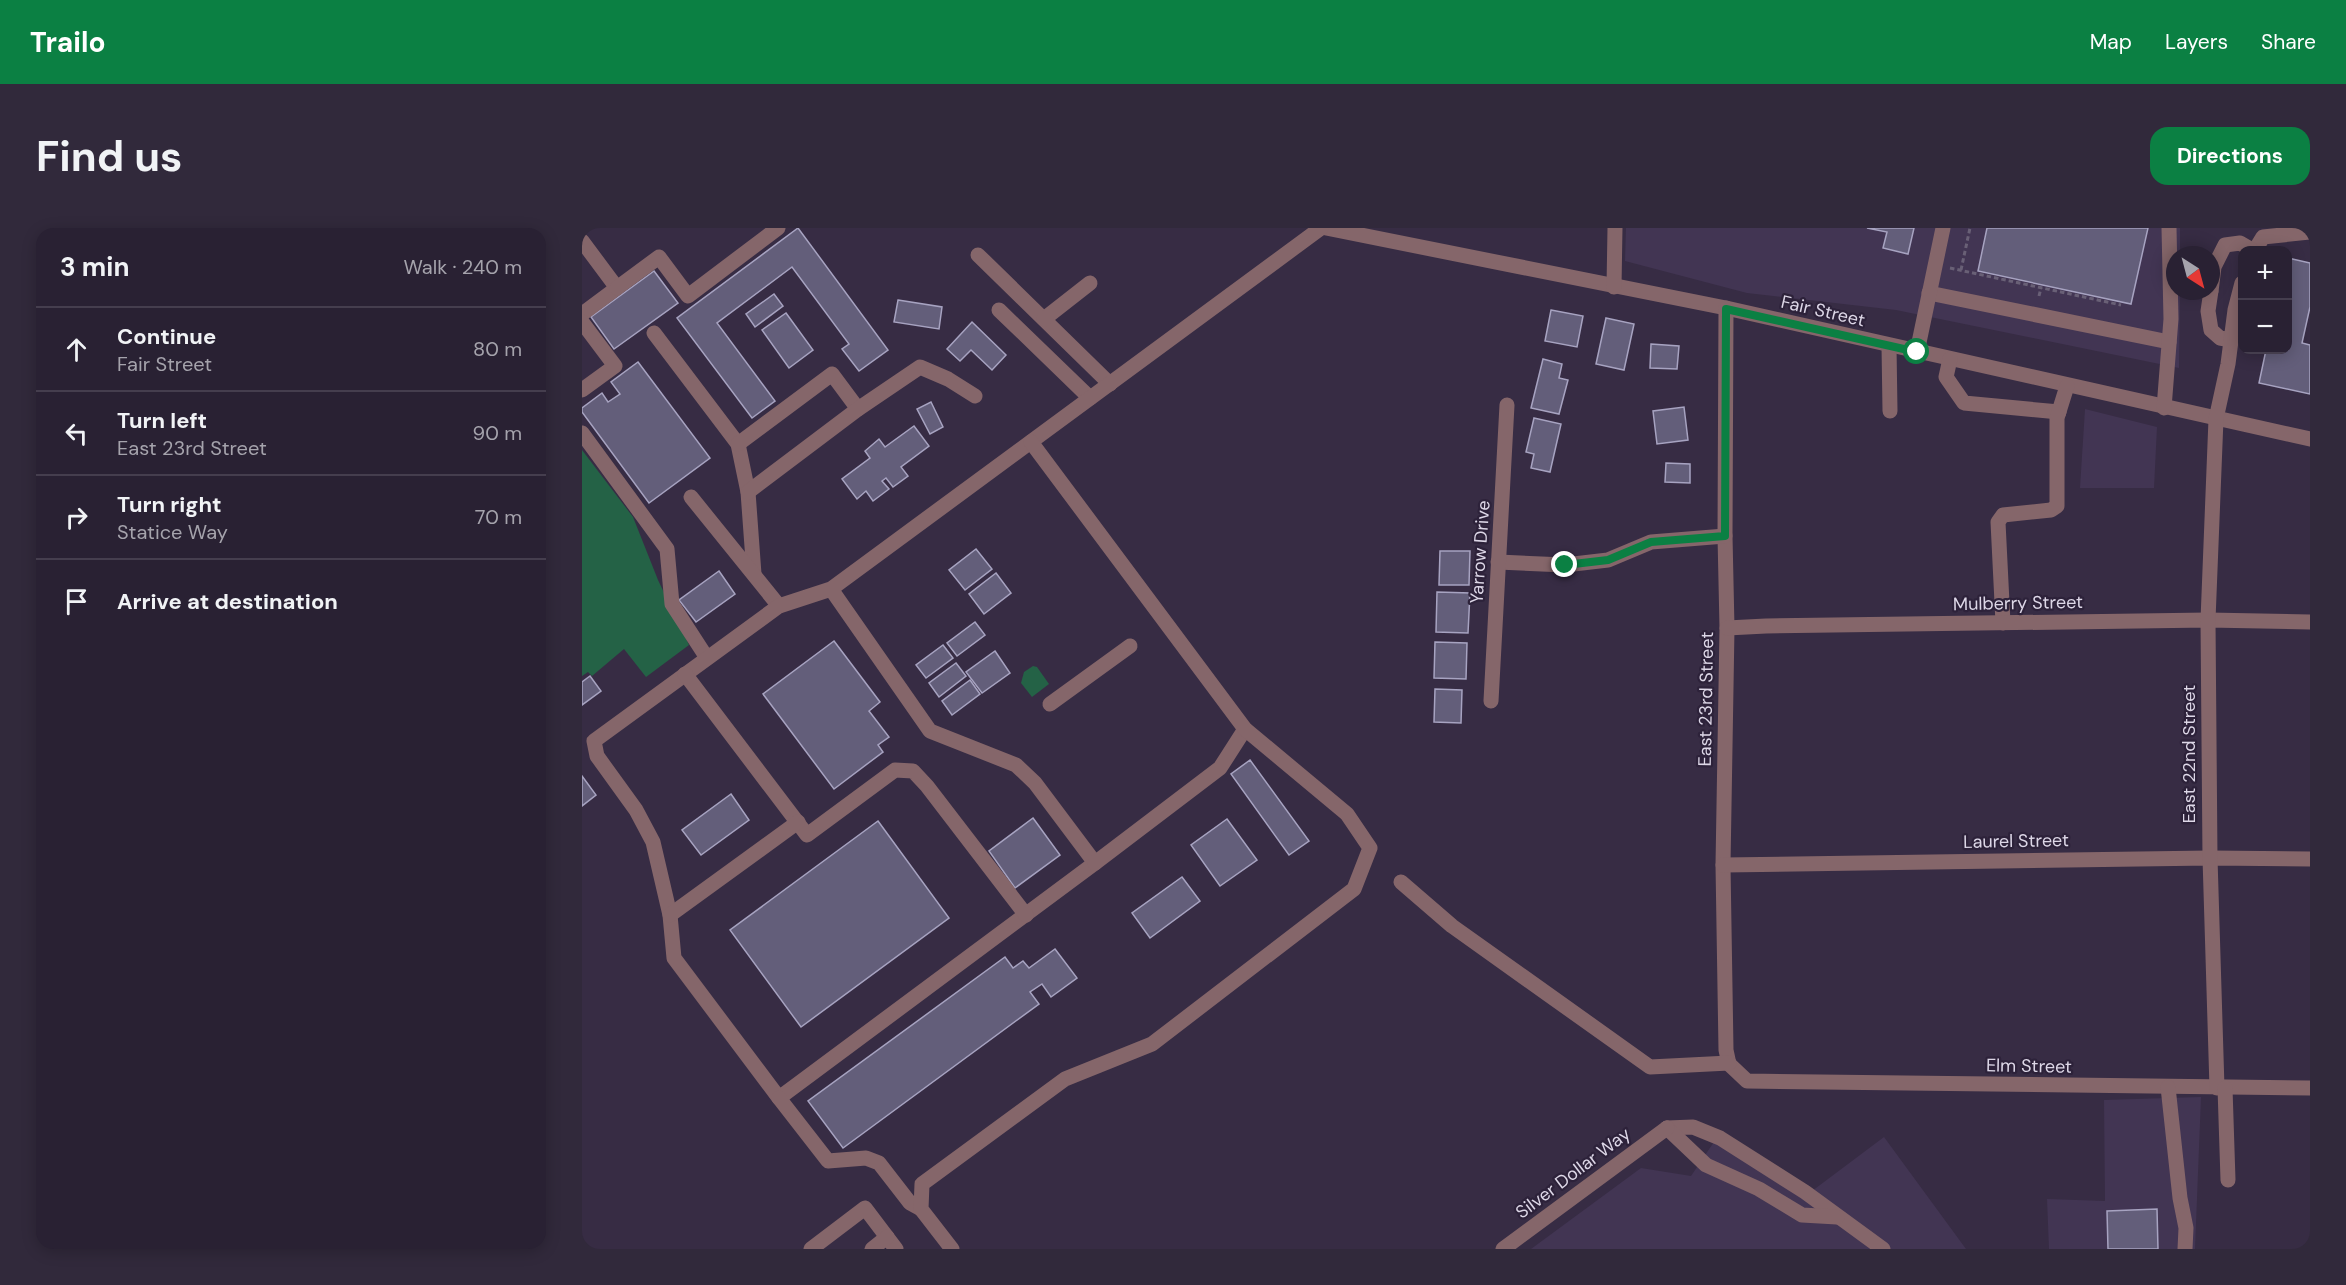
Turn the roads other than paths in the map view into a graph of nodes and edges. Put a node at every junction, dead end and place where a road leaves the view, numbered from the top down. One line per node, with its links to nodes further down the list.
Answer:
1 (778, 228): 15 (street)
2 (1321, 228): 30 (street)
3 (1326, 228): 14 (street, Fair Street)
4 (1616, 228): 14 (street)
5 (1942, 228): 16 (street)
6 (2169, 228): 26 (street)
7 (2310, 232): 10 (street)
8 (582, 241): 15 (street)
9 (2246, 246): 12 (street)
10 (2256, 246)
11 (978, 255): 22 (street)
12 (2220, 255)
13 (1090, 283): 22 (street)
14 (1614, 286): 19 (street, Fair Street)
15 (617, 288): 21 (street)
16 (1929, 293): 26 (street); 28 (street)
17 (2238, 298): 25 (street, East 22nd Street)
18 (2210, 300): 25 (street)
19 (1726, 309): 27 (street, Fair Street); 47 (street, East 23rd Street)
20 (999, 310): 34 (street)
21 (582, 314)
22 (1044, 319): 30 (street)
23 (582, 322): 32 (street)
24 (654, 333): 44 (street)
25 (2231, 340): 40 (street, East 22nd Street)
26 (2169, 342): 36 (street)
27 (1889, 346): 28 (street, Fair Street); 38 (street)
28 (1917, 352): 29 (street, Fair Street)
29 (1950, 359): 31 (street, Fair Street); 39 (street)
30 (1110, 384): 34 (street)
31 (2067, 386): 36 (street, Fair Street); 39 (street)
32 (582, 390)
33 (975, 396): 37 (street)
34 (1090, 398): 43 (street)
35 (1507, 405): 48 (street, Yarrow Drive)
36 (2164, 408): 40 (street, Fair Street)
37 (858, 409): 44 (street); 45 (street)
38 (1890, 411)
39 (2059, 412): 54 (street)
40 (2216, 419): 42 (street, Fair Street); 52 (street, East 22nd Street)
41 (582, 432): 57 (street)
42 (2310, 439)
43 (1031, 442): 50 (street); 61 (street)
44 (738, 444): 45 (street)
45 (748, 492): 49 (street)
46 (691, 497): 49 (street)
47 (1725, 536): 48 (street); 55 (street, East 23rd Street)
48 (1498, 562): 59 (street, Yarrow Drive)
49 (754, 574): 51 (street)
50 (831, 589): 51 (street); 65 (street)
51 (779, 606): 57 (street)
52 (2208, 620): 53 (street, Mulberry Street); 54 (street, Mulberry Street); 63 (street, East 22nd Street)
53 (2310, 622)
54 (2003, 623): 55 (street, Mulberry Street)
55 (1727, 628): 66 (street, East 23rd Street)
56 (1130, 646): 60 (street)
57 (707, 658): 58 (street)
58 (686, 675): 62 (street); 68 (street)
59 (1491, 701)
60 (1050, 704)
61 (1245, 729): 65 (street); 77 (street)
62 (798, 822): 68 (street); 69 (street)
63 (2210, 858): 64 (street, Laurel Street); 66 (street, Laurel Street); 72 (street, East 22nd Street)
64 (2310, 859)
65 (1095, 863): 69 (street)
66 (1723, 865): 70 (street, East 23rd Street)
67 (1401, 882): 70 (street)
68 (670, 915): 74 (street)
69 (1026, 915): 74 (street)
70 (1729, 1063): 71 (street, Elm Street)
71 (2168, 1088): 72 (street, Elm Street); 85 (street)
72 (2221, 1088): 73 (street, Elm Street); 76 (street, East 22nd Street)
73 (2310, 1088)
74 (779, 1098): 77 (street)
75 (1667, 1128): 78 (street); 78 (street); 83 (street, Silver Dollar Way)
76 (2228, 1180)
77 (921, 1209): 82 (street)
78 (1837, 1217): 84 (street)
79 (892, 1243): 80 (street); 81 (street)
80 (811, 1249)
81 (872, 1249)
82 (952, 1249)
83 (1503, 1249)
84 (1883, 1249)
85 (2185, 1249)

